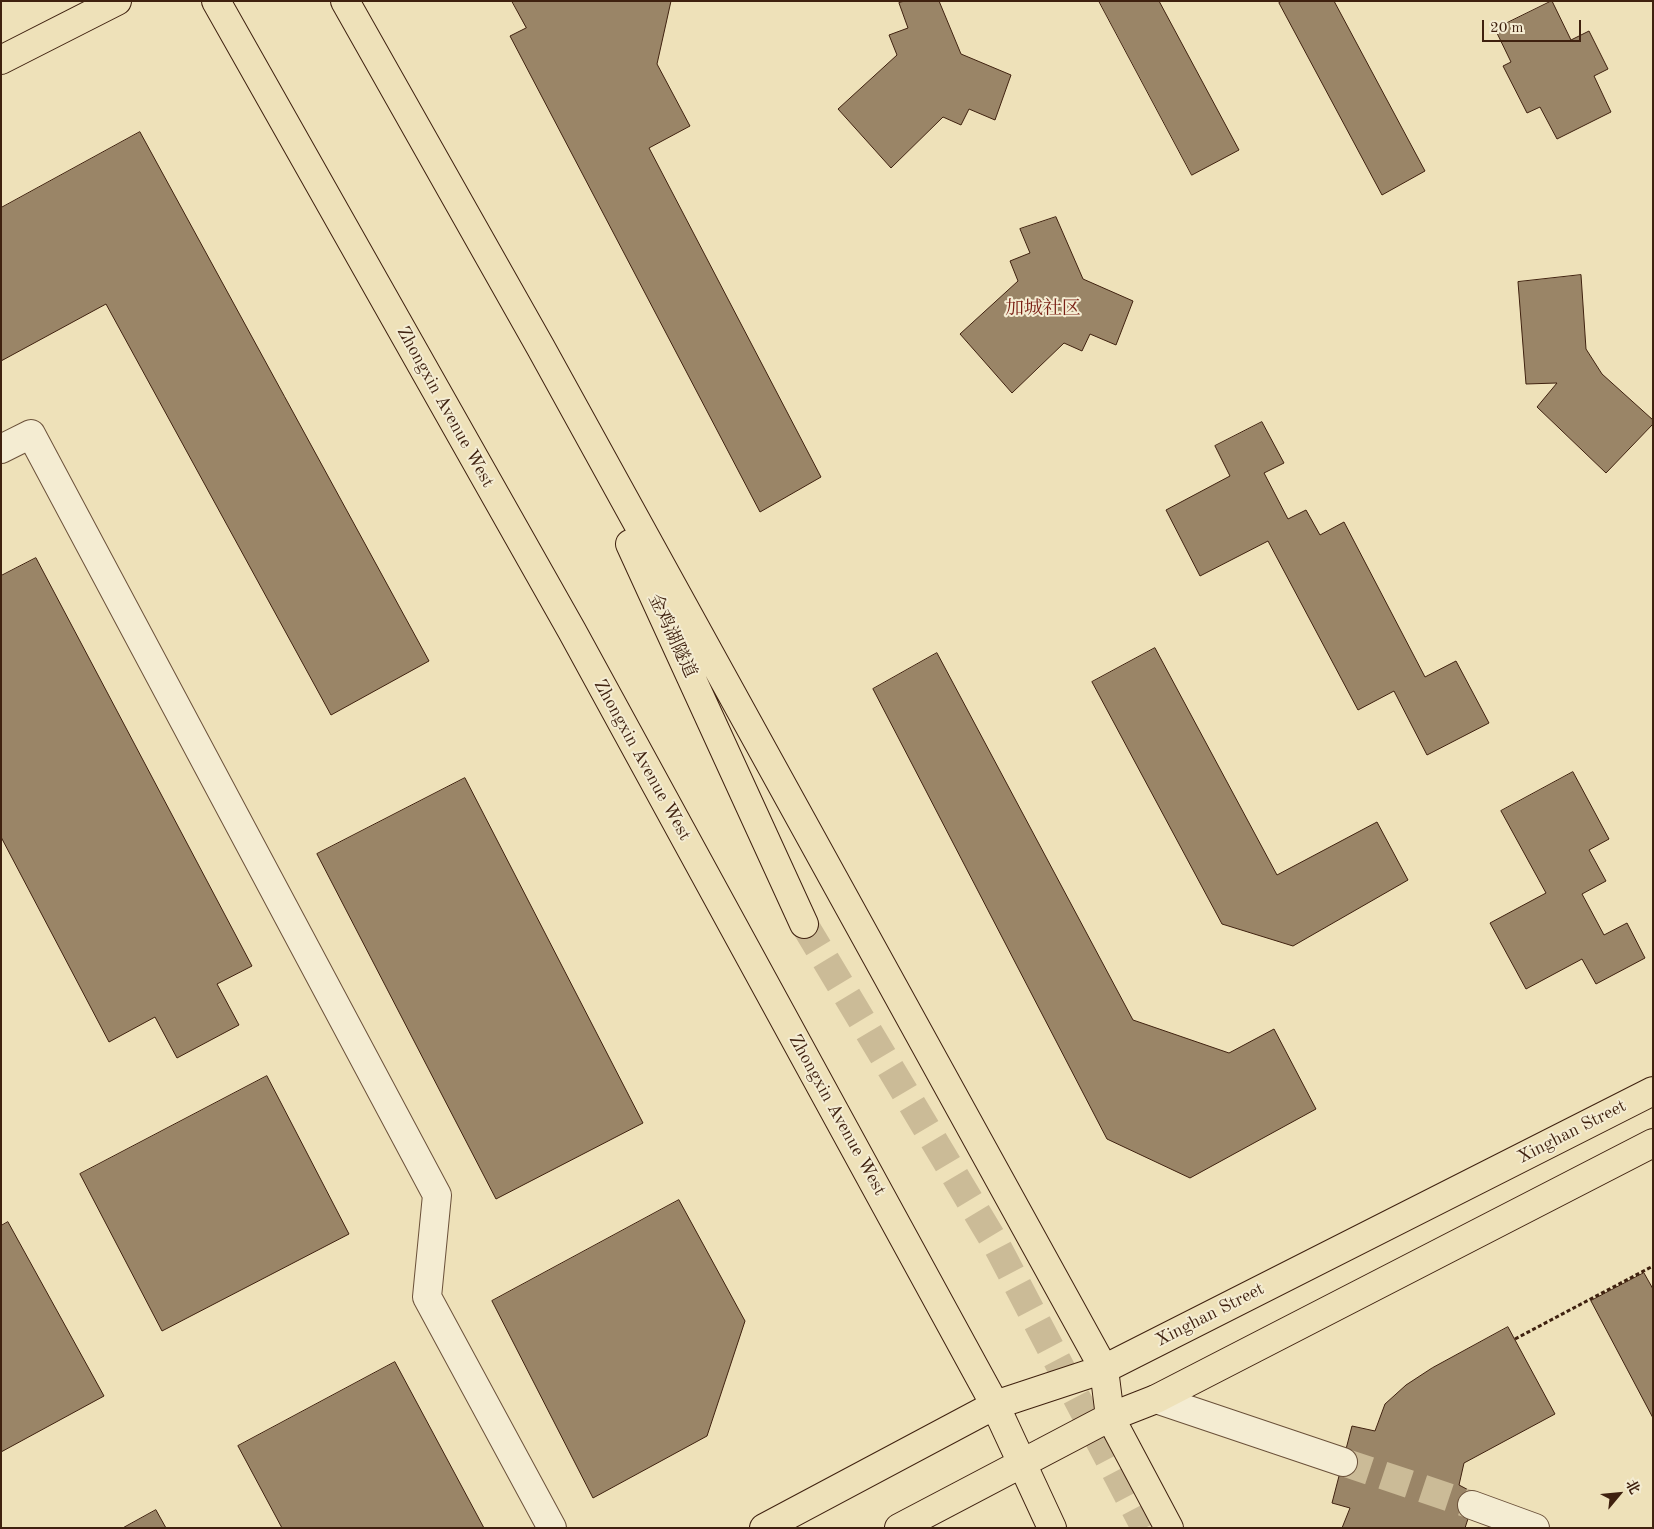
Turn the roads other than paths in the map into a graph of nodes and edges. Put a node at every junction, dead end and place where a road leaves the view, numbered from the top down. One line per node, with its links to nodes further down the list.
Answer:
1 (117, 1): 4 (main road)
2 (216, 1): 12 (main road, Zhongxin Avenue West)
3 (345, 1): 5 (main road)
4 (1, 60)
5 (541, 348): 7 (main road, 金鸡湖隧道); 10 (main road)
6 (1, 449): 17 (lane)
7 (804, 924)
8 (1653, 1091): 10 (main road, Xinghan Street)
9 (1653, 1143): 11 (main road)
10 (1104, 1369): 12 (main road, Xinghan Street); 13 (main road)
11 (1156, 1399): 13 (main road); 14 (lane)
12 (995, 1405): 15 (main road, Zhongxin Avenue West); 18 (main road, Xinghan Street)
13 (1110, 1417): 15 (main road); 22 (main road)
14 (1343, 1462)
15 (1022, 1464): 19 (main road); 20 (main road, Zhongxin Avenue West); 21 (main road)
16 (1472, 1505): 23 (lane)
17 (552, 1528)
18 (764, 1528)
19 (899, 1528)
20 (1052, 1528)
21 (1060, 1528)
22 (1170, 1528)
23 (1535, 1528)

